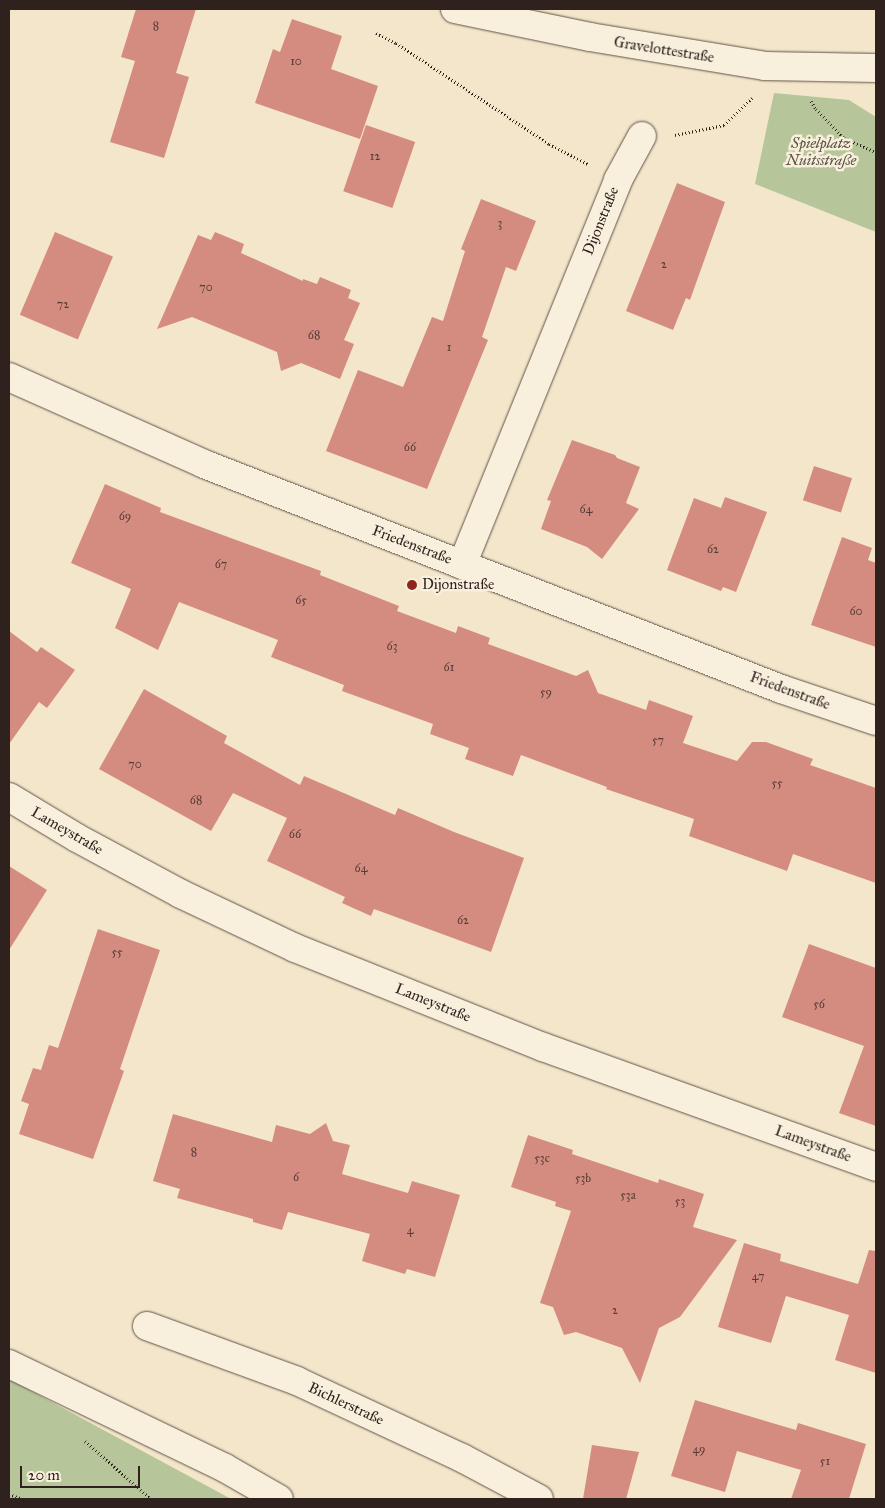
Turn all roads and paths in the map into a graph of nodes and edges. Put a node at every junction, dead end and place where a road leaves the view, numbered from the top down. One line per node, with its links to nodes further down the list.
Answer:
1 (455, 9): 3 (street, Gravelottestraße)
2 (376, 33): 8 (path)
3 (765, 66): 4 (street, Gravelottestraße); 6 (path)
4 (794, 68): 5 (street, Gravelottestraße); 7 (path)
5 (876, 68)
6 (642, 136): 8 (street, Dijonstraße)
7 (876, 152)
8 (618, 180): 10 (street, Dijonstraße)
9 (9, 377): 10 (street, Friedenstraße)
10 (462, 565): 11 (street, Friedenstraße)
11 (876, 721)
12 (9, 797): 13 (street, Lameystraße)
13 (876, 1167)
14 (147, 1326): 19 (street, Bichlerstraße)
15 (9, 1364): 18 (street)
16 (9, 1494): 17 (path)
17 (23, 1499)
18 (279, 1499)
19 (539, 1499)

